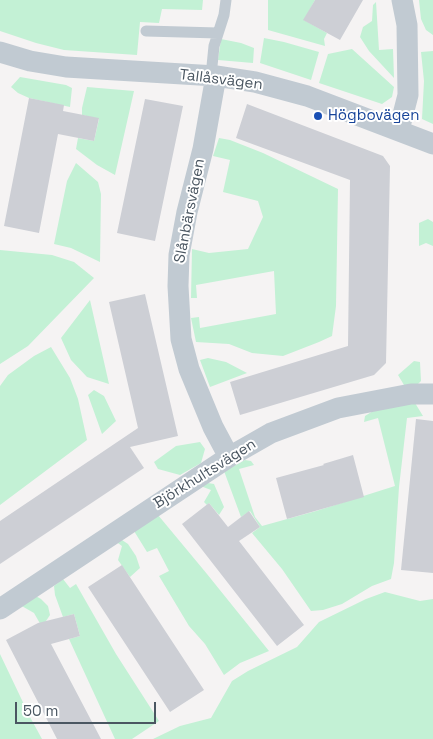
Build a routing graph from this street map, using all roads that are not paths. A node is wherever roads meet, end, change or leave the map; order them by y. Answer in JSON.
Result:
{"nodes":[{"id":1,"x":226,"y":0,"type":"edge"},
{"id":2,"x":402,"y":0,"type":"edge"},
{"id":3,"x":146,"y":30,"type":"dead end"},
{"id":4,"x":218,"y":33,"type":"junction"},
{"id":5,"x":0,"y":52,"type":"edge"},
{"id":6,"x":213,"y":76,"type":"junction"},
{"id":7,"x":399,"y":130,"type":"junction"},
{"id":8,"x":433,"y":144,"type":"edge"},
{"id":9,"x":433,"y":394,"type":"edge"},
{"id":10,"x":229,"y":457,"type":"junction"},
{"id":11,"x":0,"y":609,"type":"edge"}],
"edges":[{"from":1,"to":4,"type":"lane"},
{"from":2,"to":7,"type":"street"},
{"from":3,"to":4,"type":"lane"},
{"from":4,"to":6,"type":"lane"},
{"from":5,"to":6,"type":"street","name":"Tallåsvägen"},
{"from":6,"to":7,"type":"street","name":"Tallåsvägen"},
{"from":6,"to":10,"type":"street","name":"Slånbärsvägen"},
{"from":7,"to":8,"type":"street","name":"Tallåsvägen"},
{"from":9,"to":10,"type":"street","name":"Björkhultsvägen"},
{"from":10,"to":11,"type":"street","name":"Björkhultsvägen"}]}
